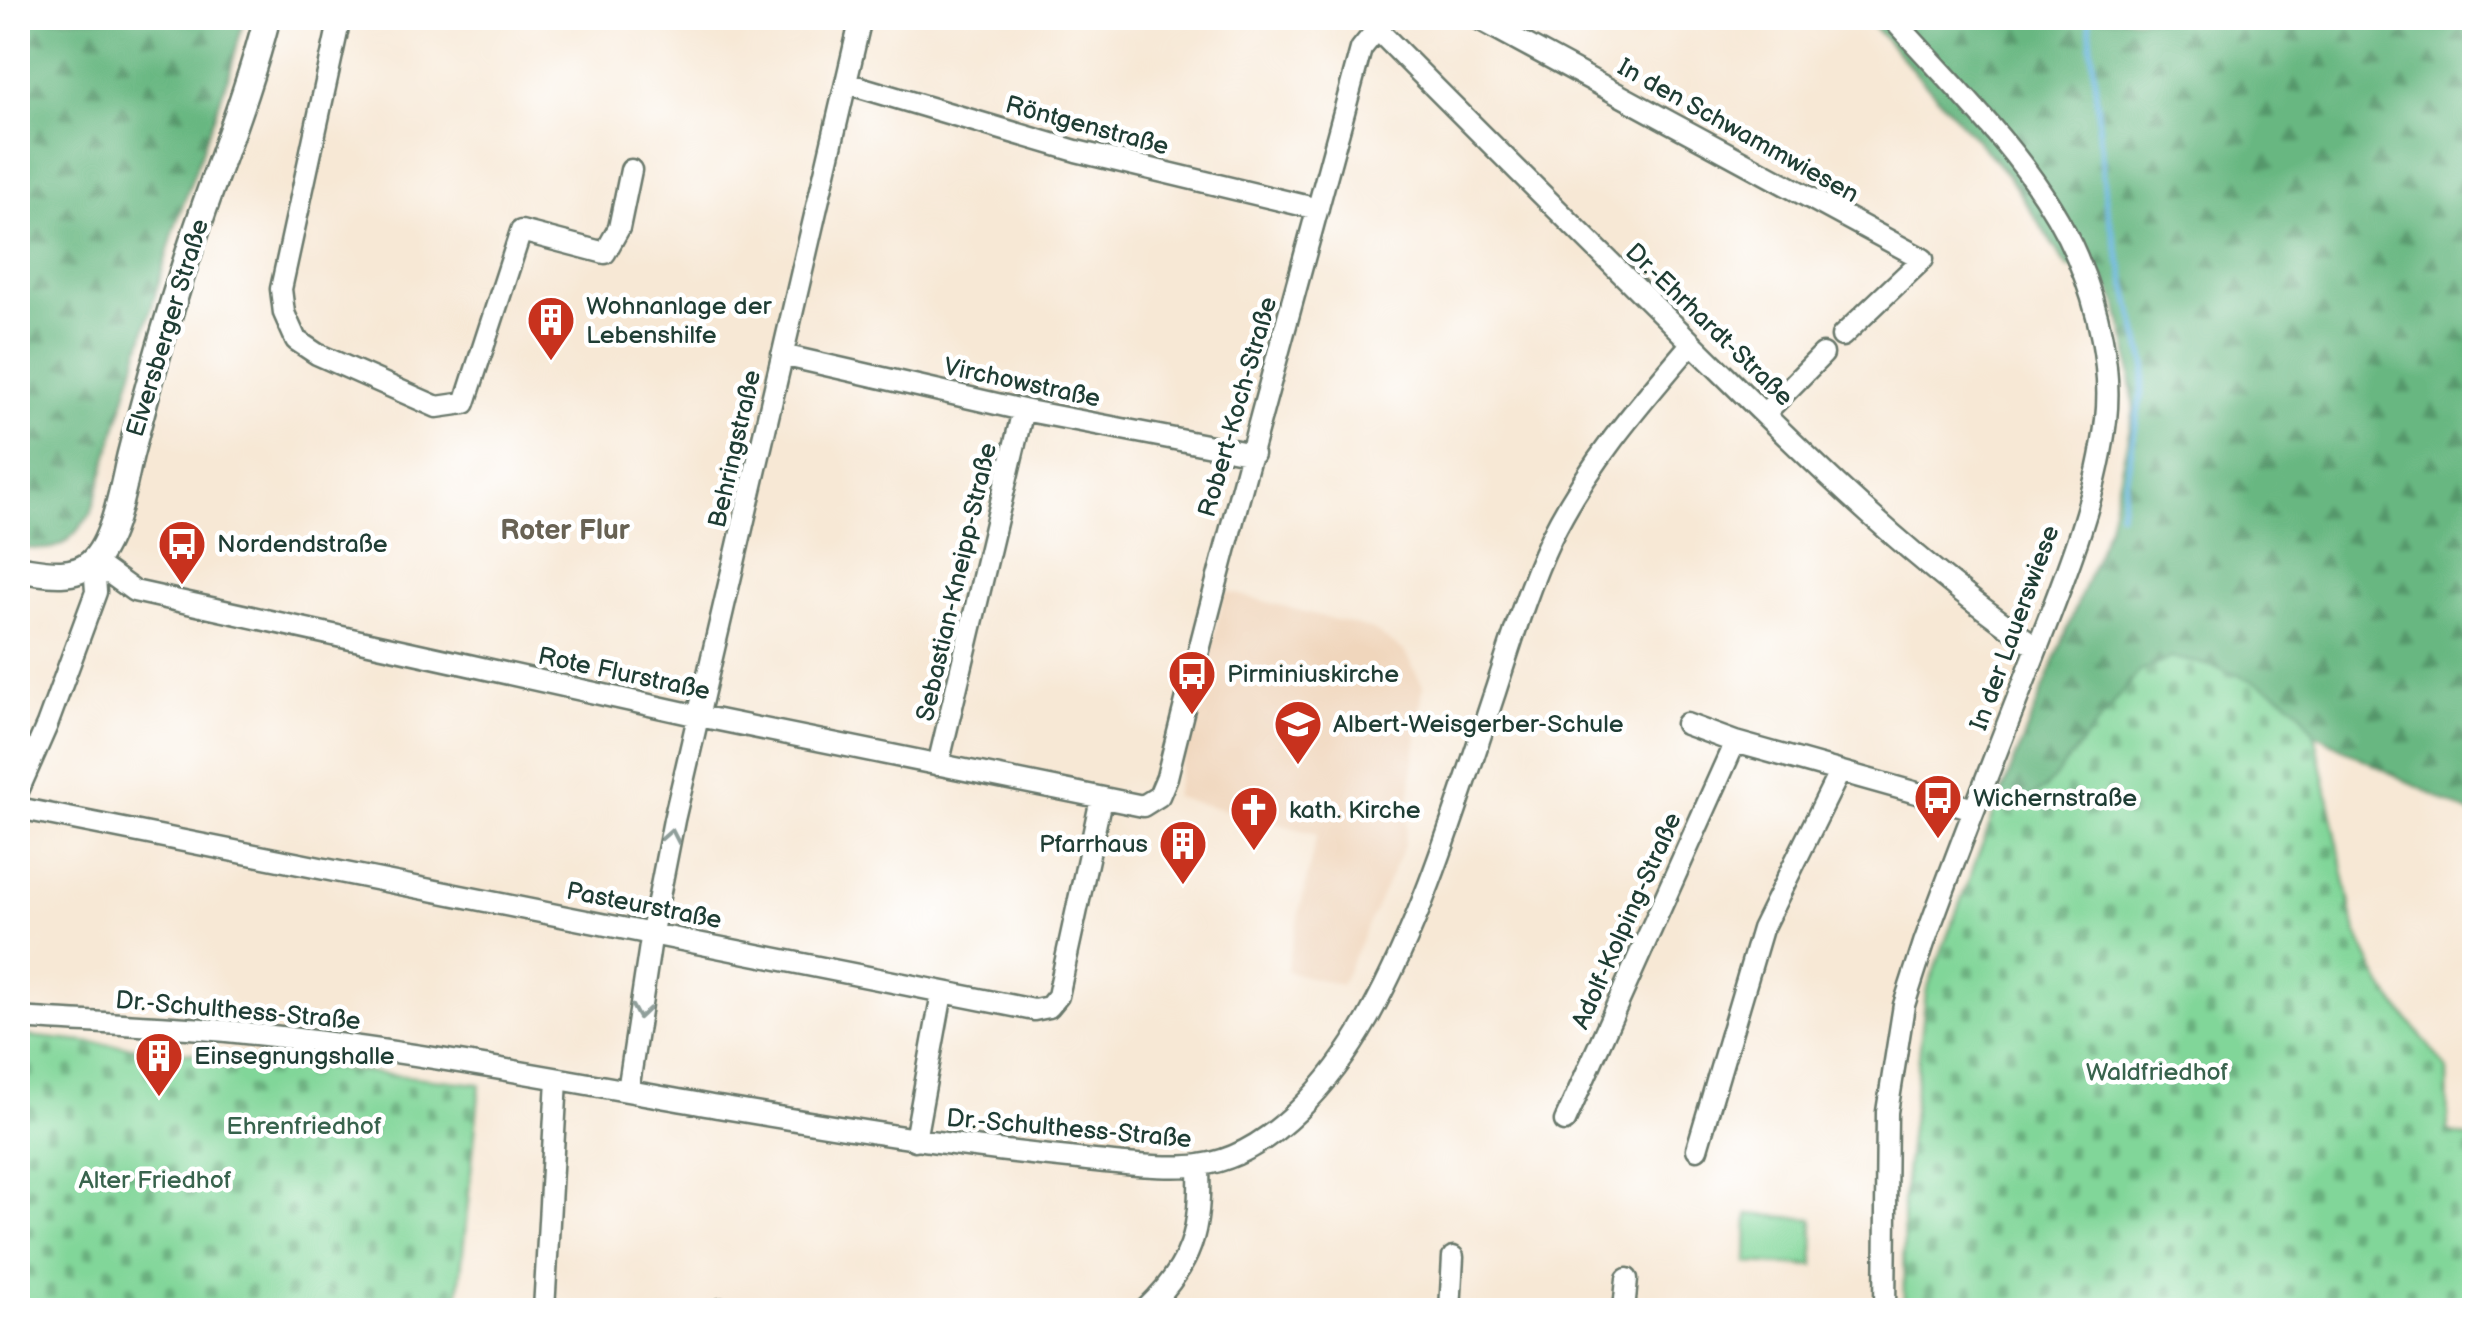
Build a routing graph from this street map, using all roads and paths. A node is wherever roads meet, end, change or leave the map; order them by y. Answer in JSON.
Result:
{"nodes":[{"id":1,"x":267,"y":18,"type":"edge"},
{"id":2,"x":340,"y":18,"type":"edge"},
{"id":3,"x":861,"y":18,"type":"edge"},
{"id":4,"x":1478,"y":18,"type":"edge"},
{"id":5,"x":1892,"y":18,"type":"edge"},
{"id":6,"x":1376,"y":21,"type":"edge"},
{"id":7,"x":846,"y":83,"type":"junction"},
{"id":8,"x":632,"y":170,"type":"dead end"},
{"id":9,"x":1318,"y":209,"type":"junction"},
{"id":10,"x":1842,"y":336,"type":"dead end"},
{"id":11,"x":1692,"y":343,"type":"junction"},
{"id":12,"x":1823,"y":354,"type":"dead end"},
{"id":13,"x":782,"y":355,"type":"junction"},
{"id":14,"x":1024,"y":410,"type":"junction"},
{"id":15,"x":1764,"y":414,"type":"junction"},
{"id":16,"x":1253,"y":454,"type":"junction"},
{"id":17,"x":94,"y":562,"type":"junction"},
{"id":18,"x":18,"y":569,"type":"edge"},
{"id":19,"x":2037,"y":648,"type":"junction"},
{"id":20,"x":699,"y":716,"type":"junction"},
{"id":21,"x":1686,"y":724,"type":"dead end"},
{"id":22,"x":1735,"y":742,"type":"junction"},
{"id":23,"x":938,"y":766,"type":"junction"},
{"id":24,"x":1840,"y":772,"type":"junction"},
{"id":25,"x":18,"y":791,"type":"edge"},
{"id":26,"x":1101,"y":799,"type":"junction"},
{"id":27,"x":1153,"y":802,"type":"joint"},
{"id":28,"x":18,"y":808,"type":"edge"},
{"id":29,"x":1974,"y":809,"type":"junction"},
{"id":30,"x":652,"y":932,"type":"junction"},
{"id":31,"x":942,"y":993,"type":"junction"},
{"id":32,"x":18,"y":1018,"type":"edge"},
{"id":33,"x":558,"y":1080,"type":"junction"},
{"id":34,"x":628,"y":1091,"type":"junction"},
{"id":35,"x":1565,"y":1121,"type":"dead end"},
{"id":36,"x":915,"y":1140,"type":"junction"},
{"id":37,"x":1697,"y":1149,"type":"dead end"},
{"id":38,"x":1199,"y":1166,"type":"junction"},
{"id":39,"x":1453,"y":1257,"type":"dead end"},
{"id":40,"x":1627,"y":1279,"type":"dead end"},
{"id":41,"x":544,"y":1310,"type":"edge"},
{"id":42,"x":1145,"y":1310,"type":"edge"},
{"id":43,"x":1450,"y":1310,"type":"edge"},
{"id":44,"x":1624,"y":1310,"type":"edge"},
{"id":45,"x":1885,"y":1310,"type":"edge"}],
"edges":[{"from":1,"to":17,"type":"main road","name":"Elversberger Straße"},
{"from":2,"to":8,"type":"street"},
{"from":3,"to":7,"type":"street","name":"Behringstraße"},
{"from":4,"to":10,"type":"street","name":"In den Schwammwiesen"},
{"from":5,"to":19,"type":"street","name":"In der Lauerswiese"},
{"from":6,"to":9,"type":"street","name":"Robert-Koch-Straße"},
{"from":6,"to":11,"type":"street","name":"Dr.-Ehrhardt-Straße"},
{"from":7,"to":9,"type":"street","name":"Röntgenstraße"},
{"from":7,"to":13,"type":"street","name":"Behringstraße"},
{"from":9,"to":16,"type":"street","name":"Robert-Koch-Straße"},
{"from":11,"to":15,"type":"street","name":"Dr.-Ehrhardt-Straße"},
{"from":11,"to":38,"type":"street","name":"Dr.-Schulthess-Straße"},
{"from":12,"to":15,"type":"street"},
{"from":13,"to":14,"type":"street","name":"Virchowstraße"},
{"from":13,"to":20,"type":"street","name":"Behringstraße"},
{"from":14,"to":16,"type":"street","name":"Virchowstraße"},
{"from":14,"to":23,"type":"street","name":"Sebastian-Kneipp-Straße"},
{"from":15,"to":19,"type":"street","name":"Dr.-Ehrhardt-Straße"},
{"from":16,"to":27,"type":"street","name":"Robert-Koch-Straße"},
{"from":17,"to":18,"type":"main road"},
{"from":17,"to":20,"type":"street","name":"Rote Flurstraße"},
{"from":17,"to":25,"type":"street"},
{"from":19,"to":29,"type":"street","name":"In der Lauerswiese"},
{"from":20,"to":23,"type":"street","name":"Rote Flurstraße"},
{"from":30,"to":20,"type":"street","name":"Behringstraße","one_way":true},
{"from":21,"to":22,"type":"street"},
{"from":22,"to":24,"type":"street"},
{"from":22,"to":35,"type":"street","name":"Adolf-Kolping-Straße"},
{"from":23,"to":26,"type":"street","name":"Rote Flurstraße"},
{"from":24,"to":29,"type":"street"},
{"from":24,"to":37,"type":"street"},
{"from":26,"to":27,"type":"street","name":"Rote Flurstraße"},
{"from":26,"to":31,"type":"street","name":"Pasteurstraße"},
{"from":28,"to":30,"type":"street","name":"Pasteurstraße"},
{"from":29,"to":45,"type":"street","name":"In der Lauerswiese"},
{"from":30,"to":31,"type":"street","name":"Pasteurstraße"},
{"from":30,"to":34,"type":"street","name":"Behringstraße","one_way":true},
{"from":31,"to":36,"type":"street"},
{"from":32,"to":33,"type":"street","name":"Dr.-Schulthess-Straße"},
{"from":33,"to":34,"type":"street","name":"Dr.-Schulthess-Straße"},
{"from":33,"to":41,"type":"street"},
{"from":34,"to":36,"type":"street","name":"Dr.-Schulthess-Straße"},
{"from":36,"to":38,"type":"street","name":"Dr.-Schulthess-Straße"},
{"from":38,"to":42,"type":"street"},
{"from":39,"to":43,"type":"street"},
{"from":40,"to":44,"type":"street"}]}
